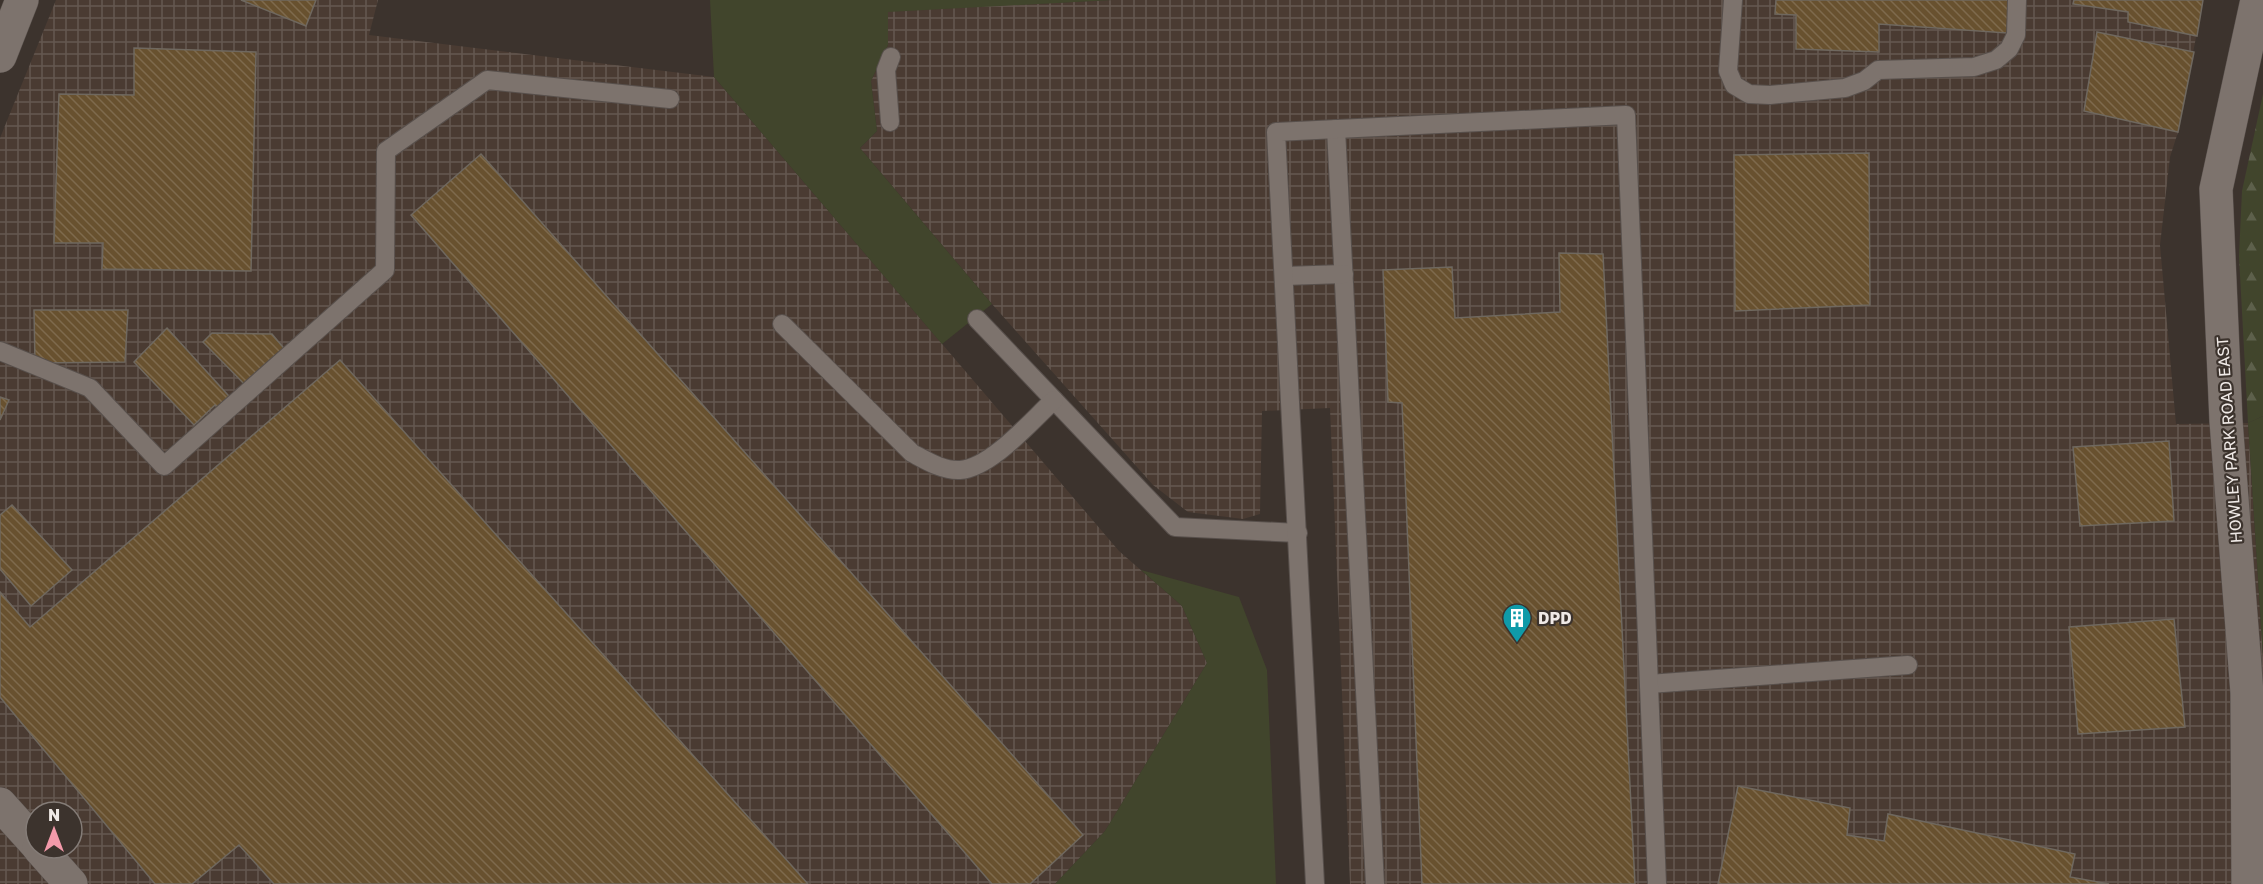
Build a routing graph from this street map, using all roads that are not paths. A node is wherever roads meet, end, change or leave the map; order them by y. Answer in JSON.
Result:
{"nodes":[{"id":1,"x":22,"y":0,"type":"edge"},
{"id":2,"x":1732,"y":0,"type":"edge"},
{"id":3,"x":2017,"y":0,"type":"edge"},
{"id":4,"x":2257,"y":0,"type":"edge"},
{"id":5,"x":0,"y":56,"type":"edge"},
{"id":6,"x":891,"y":57,"type":"dead end"},
{"id":7,"x":670,"y":99,"type":"dead end"},
{"id":8,"x":890,"y":122,"type":"dead end"},
{"id":9,"x":1336,"y":129,"type":"junction"},
{"id":10,"x":1344,"y":274,"type":"junction"},
{"id":11,"x":1284,"y":276,"type":"junction"},
{"id":12,"x":977,"y":319,"type":"dead end"},
{"id":13,"x":782,"y":324,"type":"dead end"},
{"id":14,"x":0,"y":351,"type":"edge"},
{"id":15,"x":1054,"y":400,"type":"junction"},
{"id":16,"x":1298,"y":533,"type":"junction"},
{"id":17,"x":1908,"y":665,"type":"dead end"},
{"id":18,"x":1649,"y":684,"type":"junction"},
{"id":19,"x":0,"y":804,"type":"edge"},
{"id":20,"x":24,"y":831,"type":"edge"},
{"id":21,"x":50,"y":860,"type":"edge"},
{"id":22,"x":71,"y":884,"type":"edge"},
{"id":23,"x":1315,"y":884,"type":"edge"},
{"id":24,"x":1375,"y":884,"type":"edge"},
{"id":25,"x":1657,"y":884,"type":"edge"},
{"id":26,"x":2248,"y":884,"type":"edge"}],
"edges":[{"from":1,"to":5,"type":"street"},
{"from":2,"to":3,"type":"lane"},
{"from":4,"to":26,"type":"street","name":"HOWLEY PARK ROAD EAST"},
{"from":6,"to":8,"type":"lane"},
{"from":7,"to":14,"type":"lane"},
{"from":9,"to":10,"type":"lane"},
{"from":9,"to":11,"type":"lane"},
{"from":9,"to":18,"type":"lane"},
{"from":10,"to":11,"type":"lane"},
{"from":10,"to":24,"type":"lane"},
{"from":11,"to":16,"type":"lane"},
{"from":12,"to":15,"type":"lane"},
{"from":13,"to":15,"type":"lane"},
{"from":15,"to":16,"type":"lane"},
{"from":16,"to":23,"type":"lane"},
{"from":17,"to":18,"type":"lane"},
{"from":18,"to":25,"type":"lane"},
{"from":19,"to":20,"type":"street"},
{"from":21,"to":22,"type":"street"}]}
